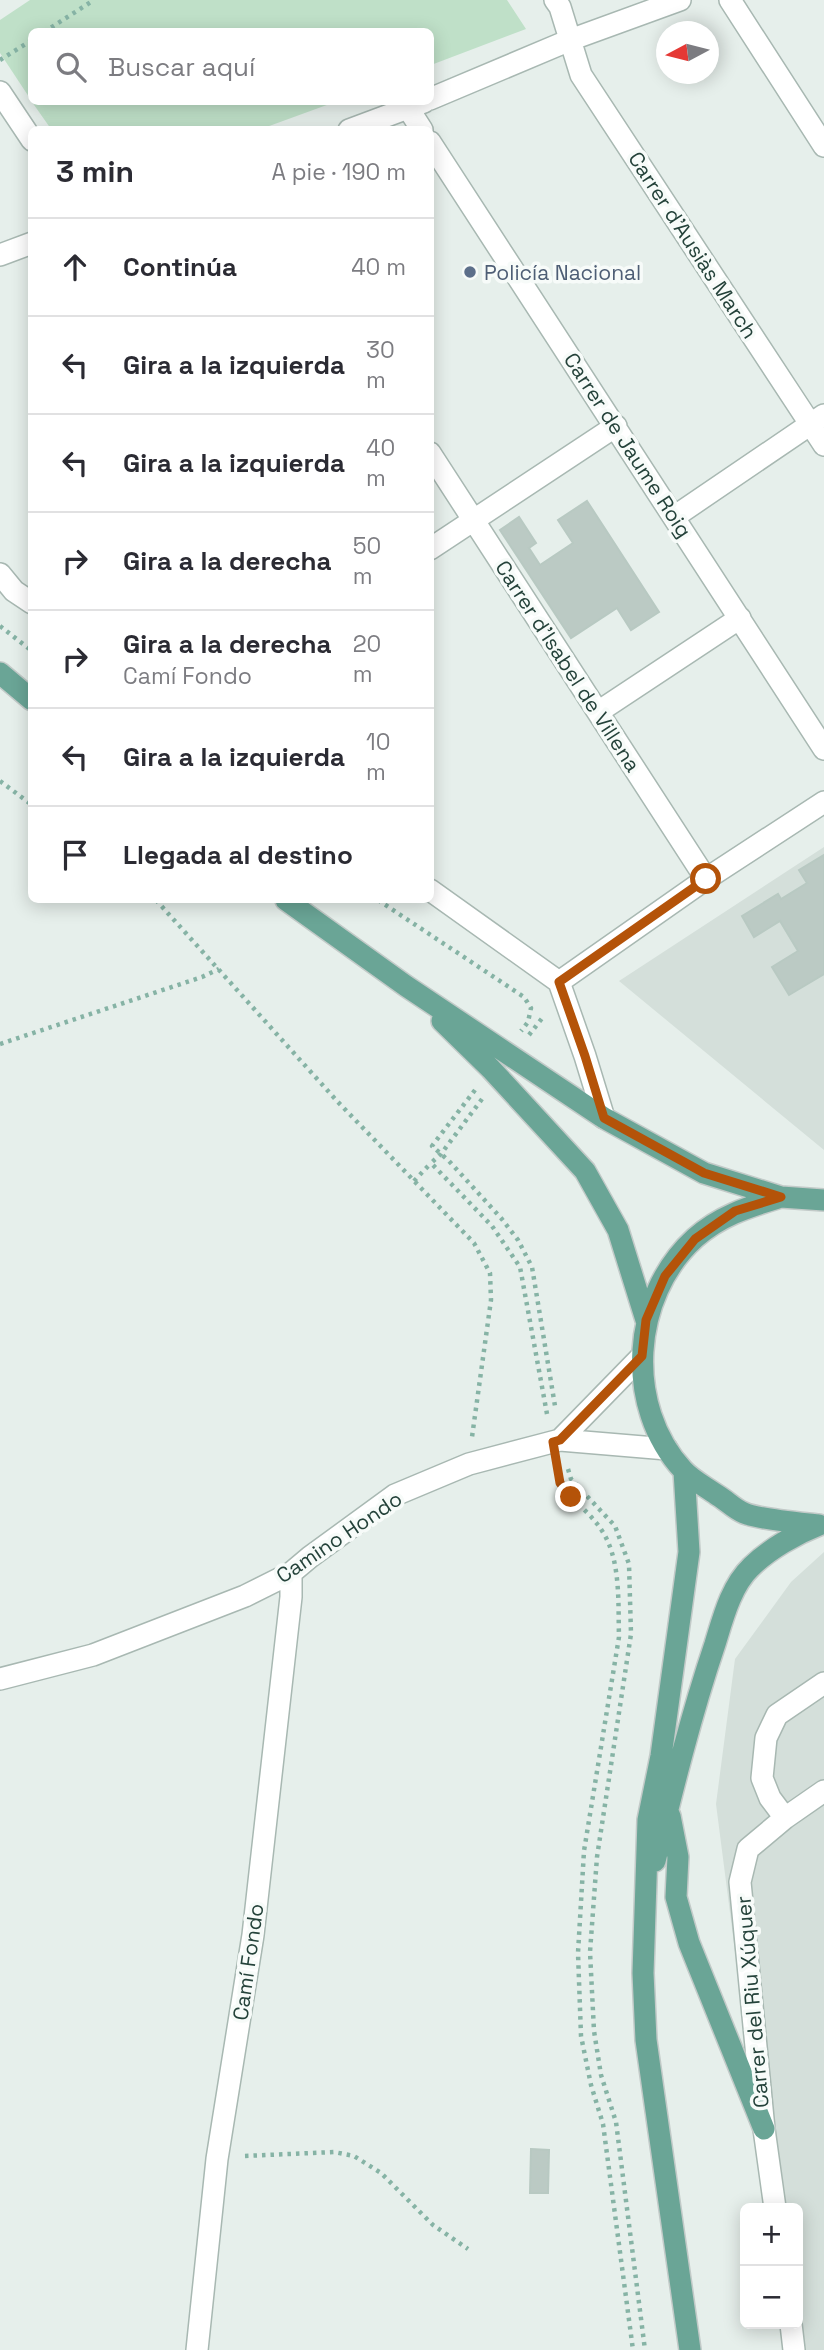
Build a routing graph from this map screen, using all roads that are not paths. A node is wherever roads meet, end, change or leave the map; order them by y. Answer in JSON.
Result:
{"nodes":[{"id":1,"x":555,"y":0,"type":"edge"},
{"id":2,"x":680,"y":0,"type":"edge"},
{"id":3,"x":730,"y":0,"type":"edge"},
{"id":4,"x":570,"y":40,"type":"junction"},
{"id":5,"x":0,"y":92,"type":"edge"},
{"id":6,"x":434,"y":97,"type":"edge"},
{"id":7,"x":416,"y":105,"type":"edge"},
{"id":8,"x":359,"y":126,"type":"edge"},
{"id":9,"x":421,"y":126,"type":"edge"},
{"id":10,"x":28,"y":135,"type":"edge"},
{"id":11,"x":824,"y":146,"type":"edge"},
{"id":12,"x":434,"y":148,"type":"edge"},
{"id":13,"x":28,"y":244,"type":"edge"},
{"id":14,"x":0,"y":255,"type":"edge"},
{"id":15,"x":817,"y":420,"type":"edge"},
{"id":16,"x":616,"y":426,"type":"junction"},
{"id":17,"x":824,"y":445,"type":"edge"},
{"id":18,"x":434,"y":459,"type":"edge"},
{"id":19,"x":674,"y":517,"type":"junction"},
{"id":20,"x":474,"y":520,"type":"junction"},
{"id":21,"x":434,"y":546,"type":"edge"},
{"id":22,"x":0,"y":574,"type":"edge"},
{"id":23,"x":28,"y":600,"type":"edge"},
{"id":24,"x":740,"y":618,"type":"junction"},
{"id":25,"x":0,"y":673,"type":"edge"},
{"id":26,"x":28,"y":697,"type":"edge"},
{"id":27,"x":598,"y":712,"type":"junction"},
{"id":28,"x":824,"y":749,"type":"edge"},
{"id":29,"x":824,"y":802,"type":"edge"},
{"id":30,"x":706,"y":879,"type":"junction"},
{"id":31,"x":434,"y":893,"type":"edge"},
{"id":32,"x":290,"y":903,"type":"edge"},
{"id":33,"x":559,"y":982,"type":"junction"},
{"id":34,"x":406,"y":985,"type":"junction"},
{"id":35,"x":604,"y":1118,"type":"junction"},
{"id":36,"x":781,"y":1197,"type":"junction"},
{"id":37,"x":824,"y":1200,"type":"edge"},
{"id":38,"x":646,"y":1320,"type":"junction"},
{"id":39,"x":642,"y":1356,"type":"junction"},
{"id":40,"x":556,"y":1441,"type":"junction"},
{"id":41,"x":667,"y":1449,"type":"junction"},
{"id":42,"x":684,"y":1471,"type":"junction"},
{"id":43,"x":820,"y":1525,"type":"edge"},
{"id":44,"x":291,"y":1573,"type":"junction"},
{"id":45,"x":0,"y":1679,"type":"edge"},
{"id":46,"x":824,"y":1683,"type":"edge"},
{"id":47,"x":824,"y":1791,"type":"edge"},
{"id":48,"x":668,"y":1807,"type":"junction"},
{"id":49,"x":785,"y":1818,"type":"junction"},
{"id":50,"x":645,"y":1903,"type":"junction"},
{"id":51,"x":764,"y":2129,"type":"junction"},
{"id":52,"x":774,"y":2203,"type":"edge"},
{"id":53,"x":791,"y":2329,"type":"edge"},
{"id":54,"x":197,"y":2350,"type":"edge"},
{"id":55,"x":690,"y":2350,"type":"edge"},
{"id":56,"x":794,"y":2350,"type":"edge"}],
"edges":[{"from":1,"to":4,"type":"street","name":"Carrer d'Ausiàs March"},
{"from":2,"to":4,"type":"street"},
{"from":3,"to":11,"type":"street"},
{"from":4,"to":6,"type":"street"},
{"from":4,"to":15,"type":"street","name":"Carrer d'Ausiàs March"},
{"from":5,"to":10,"type":"street"},
{"from":7,"to":8,"type":"street"},
{"from":7,"to":9,"type":"street"},
{"from":12,"to":16,"type":"street","name":"Carrer de Jaume Roig"},
{"from":13,"to":14,"type":"street"},
{"from":15,"to":17,"type":"street","name":"Carrer d'Ausiàs March"},
{"from":15,"to":19,"type":"street"},
{"from":16,"to":19,"type":"street","name":"Carrer de Jaume Roig"},
{"from":16,"to":20,"type":"street"},
{"from":18,"to":20,"type":"street","name":"Carrer d'Isabel de Villena"},
{"from":19,"to":24,"type":"street","name":"Carrer de Jaume Roig"},
{"from":20,"to":21,"type":"street"},
{"from":20,"to":27,"type":"street","name":"Carrer d'Isabel de Villena"},
{"from":22,"to":23,"type":"street"},
{"from":24,"to":27,"type":"street"},
{"from":24,"to":28,"type":"street","name":"Carrer de Jaume Roig"},
{"from":25,"to":26,"type":"main road"},
{"from":27,"to":30,"type":"street","name":"Carrer d'Isabel de Villena"},
{"from":29,"to":30,"type":"street"},
{"from":30,"to":33,"type":"street"},
{"from":31,"to":33,"type":"street"},
{"from":32,"to":34,"type":"main road"},
{"from":33,"to":35,"type":"street"},
{"from":34,"to":35,"type":"main road"},
{"from":34,"to":38,"type":"main road"},
{"from":35,"to":36,"type":"main road"},
{"from":36,"to":37,"type":"main road"},
{"from":36,"to":38,"type":"main road"},
{"from":38,"to":39,"type":"main road"},
{"from":39,"to":40,"type":"street"},
{"from":39,"to":41,"type":"main road"},
{"from":40,"to":41,"type":"street"},
{"from":40,"to":44,"type":"street","name":"Camino Hondo"},
{"from":41,"to":42,"type":"main road"},
{"from":42,"to":43,"type":"main road"},
{"from":42,"to":50,"type":"main road"},
{"from":43,"to":48,"type":"main road"},
{"from":44,"to":45,"type":"street","name":"Camino Hondo"},
{"from":44,"to":54,"type":"street","name":"Camí Fondo"},
{"from":46,"to":49,"type":"street"},
{"from":47,"to":49,"type":"street","name":"Carrer del Riu Xúquer"},
{"from":48,"to":50,"type":"main road"},
{"from":48,"to":51,"type":"main road"},
{"from":49,"to":51,"type":"street","name":"Carrer del Riu Xúquer"},
{"from":50,"to":55,"type":"main road"},
{"from":51,"to":52,"type":"street","name":"Carrer del Riu Xúquer"},
{"from":53,"to":56,"type":"street"}]}
